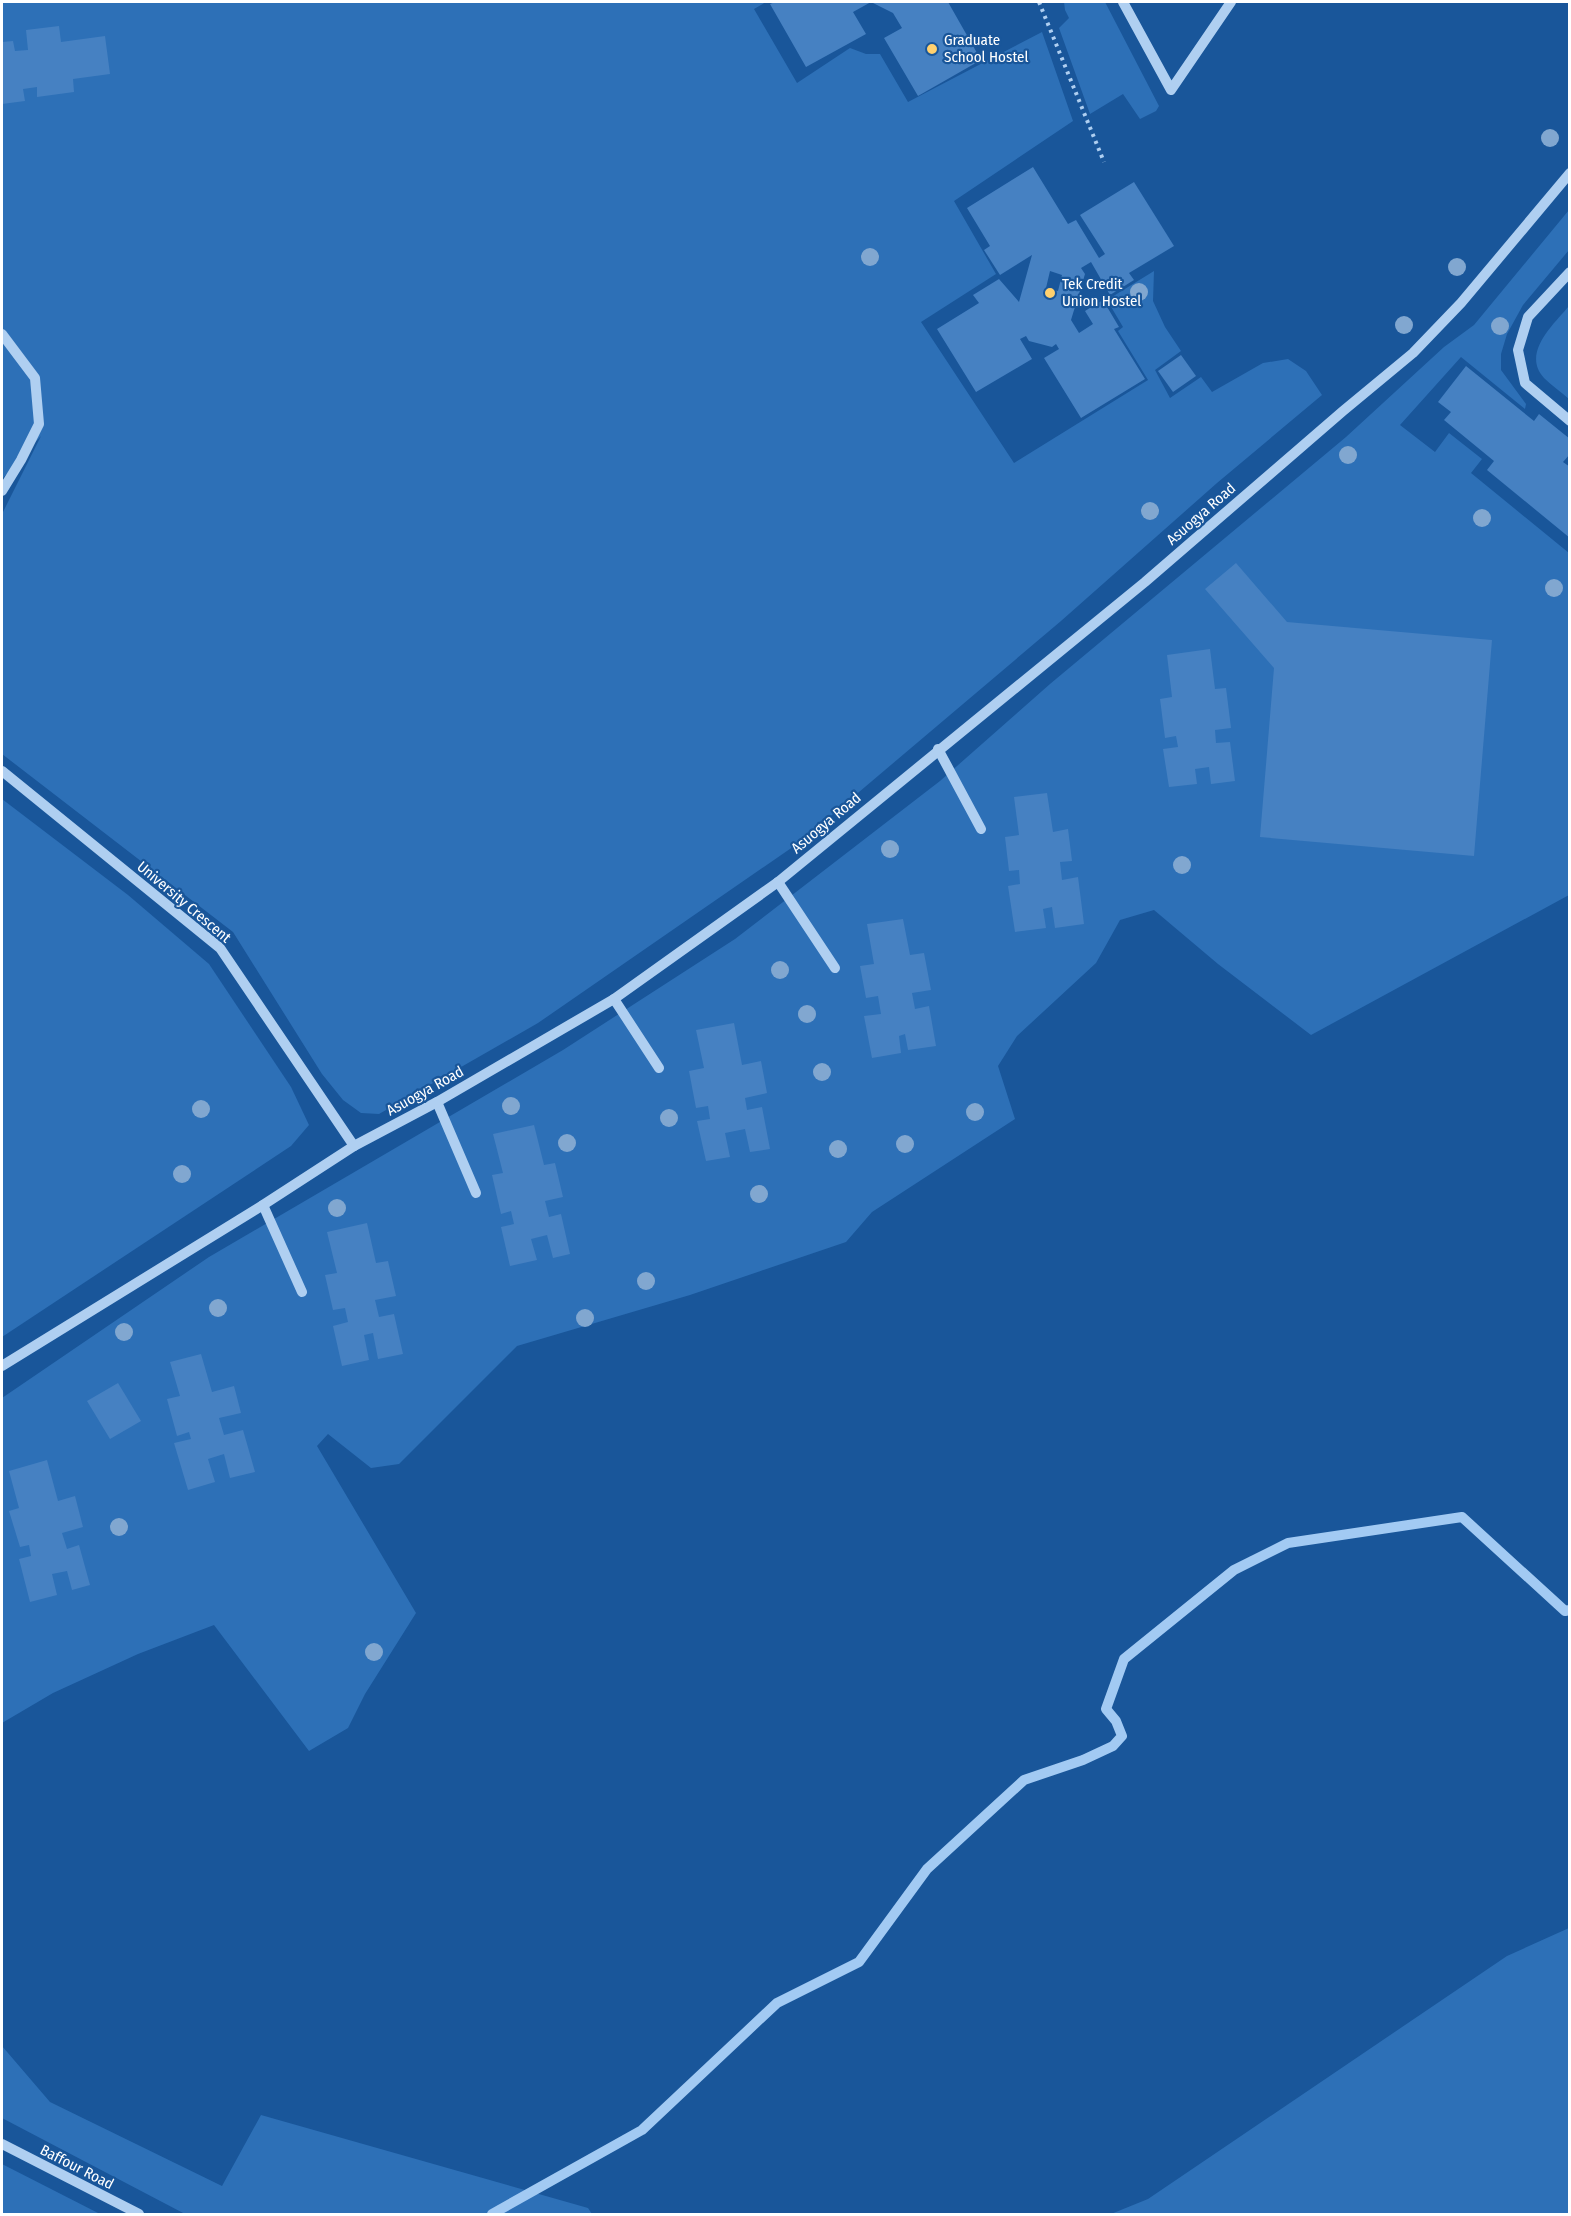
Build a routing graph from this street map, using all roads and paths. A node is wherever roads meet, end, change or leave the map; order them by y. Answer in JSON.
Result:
{"nodes":[{"id":1,"x":1039,"y":2,"type":"edge"},
{"id":2,"x":1123,"y":2,"type":"edge"},
{"id":3,"x":1231,"y":2,"type":"edge"},
{"id":4,"x":1104,"y":162,"type":"dead end"},
{"id":5,"x":1569,"y":173,"type":"edge"},
{"id":6,"x":1569,"y":272,"type":"edge"},
{"id":7,"x":2,"y":334,"type":"edge"},
{"id":8,"x":1569,"y":421,"type":"edge"},
{"id":9,"x":2,"y":491,"type":"edge"},
{"id":10,"x":938,"y":749,"type":"junction"},
{"id":11,"x":2,"y":771,"type":"edge"},
{"id":12,"x":981,"y":829,"type":"dead end"},
{"id":13,"x":778,"y":882,"type":"junction"},
{"id":14,"x":835,"y":968,"type":"dead end"},
{"id":15,"x":614,"y":999,"type":"junction"},
{"id":16,"x":659,"y":1068,"type":"dead end"},
{"id":17,"x":437,"y":1102,"type":"junction"},
{"id":18,"x":354,"y":1146,"type":"junction"},
{"id":19,"x":476,"y":1193,"type":"dead end"},
{"id":20,"x":263,"y":1205,"type":"junction"},
{"id":21,"x":302,"y":1292,"type":"dead end"},
{"id":22,"x":2,"y":1366,"type":"edge"},
{"id":23,"x":2,"y":2144,"type":"edge"},
{"id":24,"x":139,"y":2214,"type":"edge"}],
"edges":[{"from":1,"to":4,"type":"path"},
{"from":2,"to":3,"type":"street"},
{"from":5,"to":10,"type":"street","name":"Asuogya Road"},
{"from":6,"to":8,"type":"street"},
{"from":7,"to":9,"type":"street"},
{"from":10,"to":12,"type":"street"},
{"from":10,"to":13,"type":"street","name":"Asuogya Road"},
{"from":11,"to":18,"type":"street","name":"University Crescent"},
{"from":13,"to":14,"type":"street"},
{"from":13,"to":15,"type":"street","name":"Asuogya Road"},
{"from":15,"to":16,"type":"street"},
{"from":15,"to":17,"type":"street","name":"Asuogya Road"},
{"from":17,"to":18,"type":"street","name":"Asuogya Road"},
{"from":17,"to":19,"type":"street"},
{"from":18,"to":20,"type":"street","name":"Asuogya Road"},
{"from":20,"to":21,"type":"street"},
{"from":20,"to":22,"type":"street","name":"Asuogya Road"},
{"from":23,"to":24,"type":"street","name":"Baffour Road"}]}
